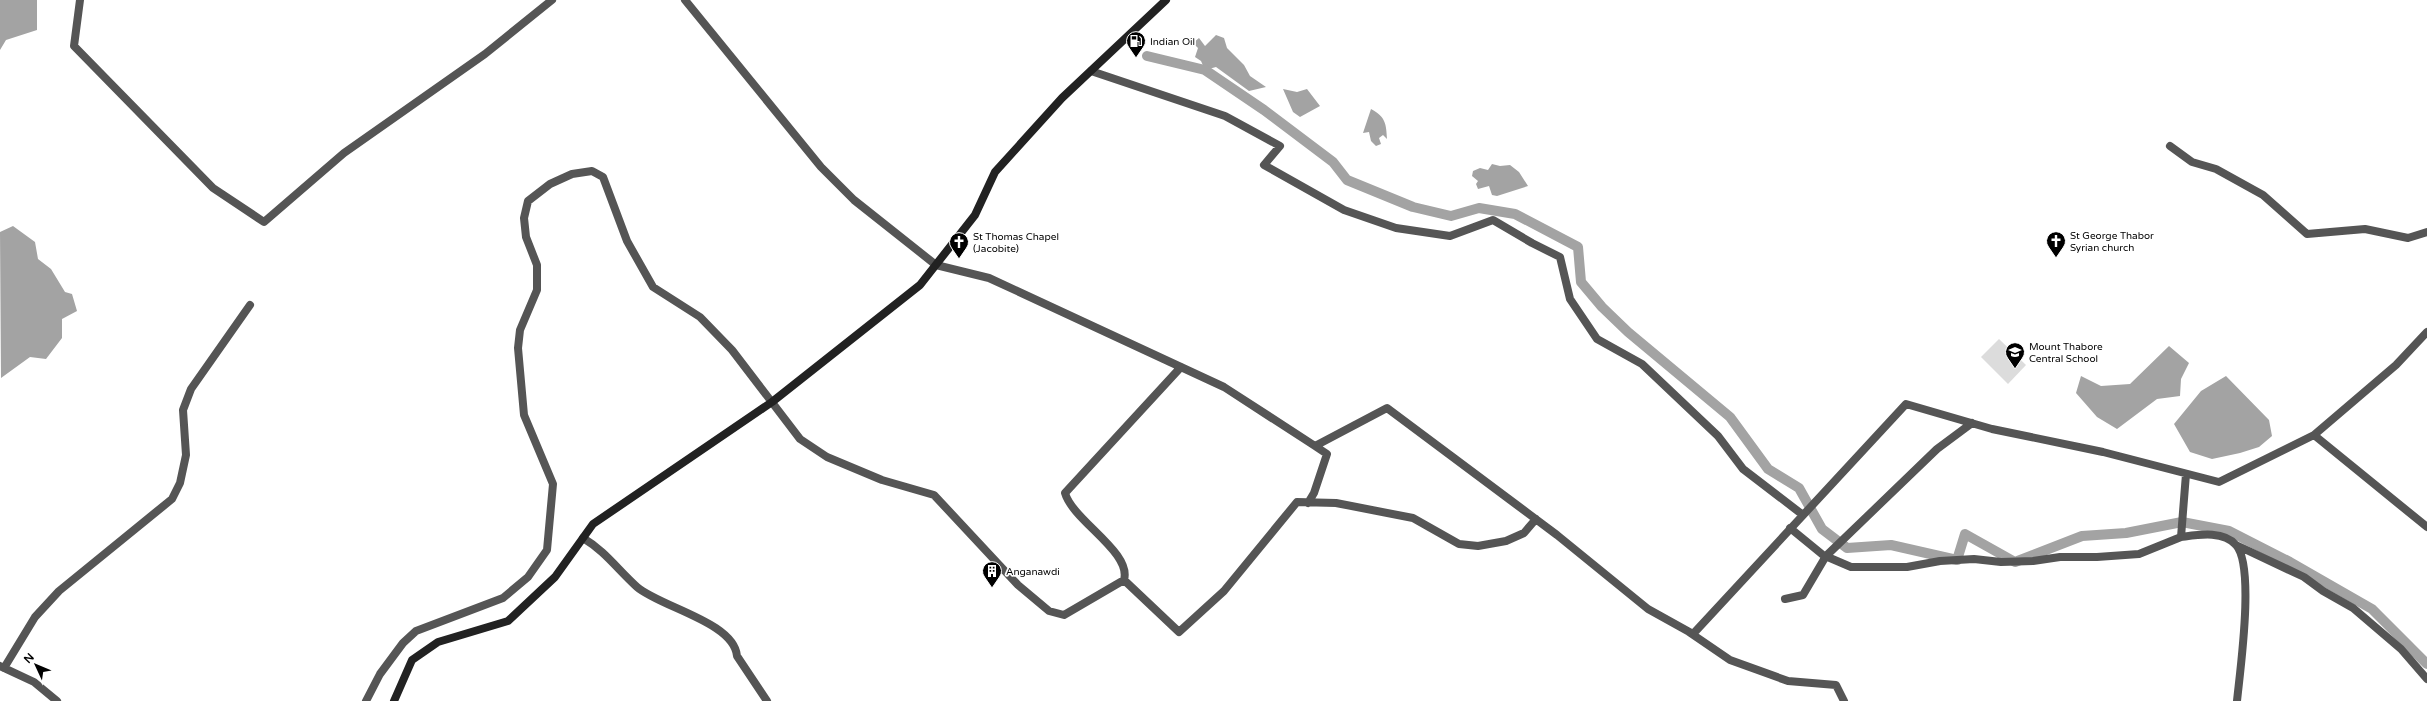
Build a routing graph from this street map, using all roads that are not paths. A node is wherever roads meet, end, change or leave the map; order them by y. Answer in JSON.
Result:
{"nodes":[{"id":1,"x":80,"y":0,"type":"edge"},
{"id":2,"x":552,"y":0,"type":"edge"},
{"id":3,"x":685,"y":0,"type":"edge"},
{"id":4,"x":1166,"y":0,"type":"edge"},
{"id":5,"x":1091,"y":71,"type":"junction"},
{"id":6,"x":2170,"y":146,"type":"dead end"},
{"id":7,"x":2427,"y":232,"type":"edge"},
{"id":8,"x":936,"y":265,"type":"junction"},
{"id":9,"x":250,"y":305,"type":"dead end"},
{"id":10,"x":2427,"y":332,"type":"edge"},
{"id":11,"x":1181,"y":367,"type":"junction"},
{"id":12,"x":772,"y":402,"type":"junction"},
{"id":13,"x":1972,"y":423,"type":"junction"},
{"id":14,"x":2314,"y":435,"type":"junction"},
{"id":15,"x":1315,"y":446,"type":"junction"},
{"id":16,"x":2186,"y":474,"type":"junction"},
{"id":17,"x":1308,"y":503,"type":"junction"},
{"id":18,"x":1803,"y":515,"type":"junction"},
{"id":19,"x":1536,"y":519,"type":"junction"},
{"id":20,"x":2427,"y":526,"type":"edge"},
{"id":21,"x":1790,"y":528,"type":"junction"},
{"id":22,"x":2181,"y":537,"type":"junction"},
{"id":23,"x":583,"y":538,"type":"junction"},
{"id":24,"x":2236,"y":545,"type":"junction"},
{"id":25,"x":1826,"y":556,"type":"junction"},
{"id":26,"x":1124,"y":580,"type":"junction"},
{"id":27,"x":1785,"y":599,"type":"dead end"},
{"id":28,"x":1689,"y":632,"type":"junction"},
{"id":29,"x":2,"y":667,"type":"edge"},
{"id":30,"x":2427,"y":679,"type":"edge"},
{"id":31,"x":57,"y":701,"type":"edge"},
{"id":32,"x":366,"y":701,"type":"edge"},
{"id":33,"x":394,"y":701,"type":"edge"},
{"id":34,"x":767,"y":701,"type":"edge"},
{"id":35,"x":1844,"y":701,"type":"edge"},
{"id":36,"x":2237,"y":701,"type":"edge"}],
"edges":[{"from":1,"to":2,"type":"street"},
{"from":3,"to":8,"type":"street"},
{"from":4,"to":5,"type":"main road"},
{"from":5,"to":8,"type":"main road"},
{"from":5,"to":18,"type":"street"},
{"from":6,"to":7,"type":"street"},
{"from":8,"to":11,"type":"street"},
{"from":8,"to":12,"type":"main road"},
{"from":9,"to":29,"type":"street"},
{"from":10,"to":14,"type":"street"},
{"from":11,"to":15,"type":"street"},
{"from":11,"to":26,"type":"street"},
{"from":12,"to":23,"type":"main road"},
{"from":12,"to":26,"type":"street"},
{"from":12,"to":32,"type":"street"},
{"from":13,"to":16,"type":"street"},
{"from":13,"to":18,"type":"street"},
{"from":13,"to":25,"type":"street"},
{"from":14,"to":16,"type":"street"},
{"from":14,"to":20,"type":"street"},
{"from":15,"to":17,"type":"street"},
{"from":15,"to":19,"type":"street"},
{"from":16,"to":22,"type":"street"},
{"from":17,"to":19,"type":"street"},
{"from":17,"to":26,"type":"street"},
{"from":18,"to":21,"type":"street"},
{"from":19,"to":28,"type":"street"},
{"from":21,"to":25,"type":"street"},
{"from":21,"to":28,"type":"street"},
{"from":22,"to":24,"type":"street"},
{"from":22,"to":25,"type":"street"},
{"from":23,"to":33,"type":"main road"},
{"from":23,"to":34,"type":"street"},
{"from":24,"to":30,"type":"street"},
{"from":24,"to":36,"type":"street"},
{"from":25,"to":27,"type":"street"},
{"from":28,"to":35,"type":"street"},
{"from":29,"to":31,"type":"street"}]}
